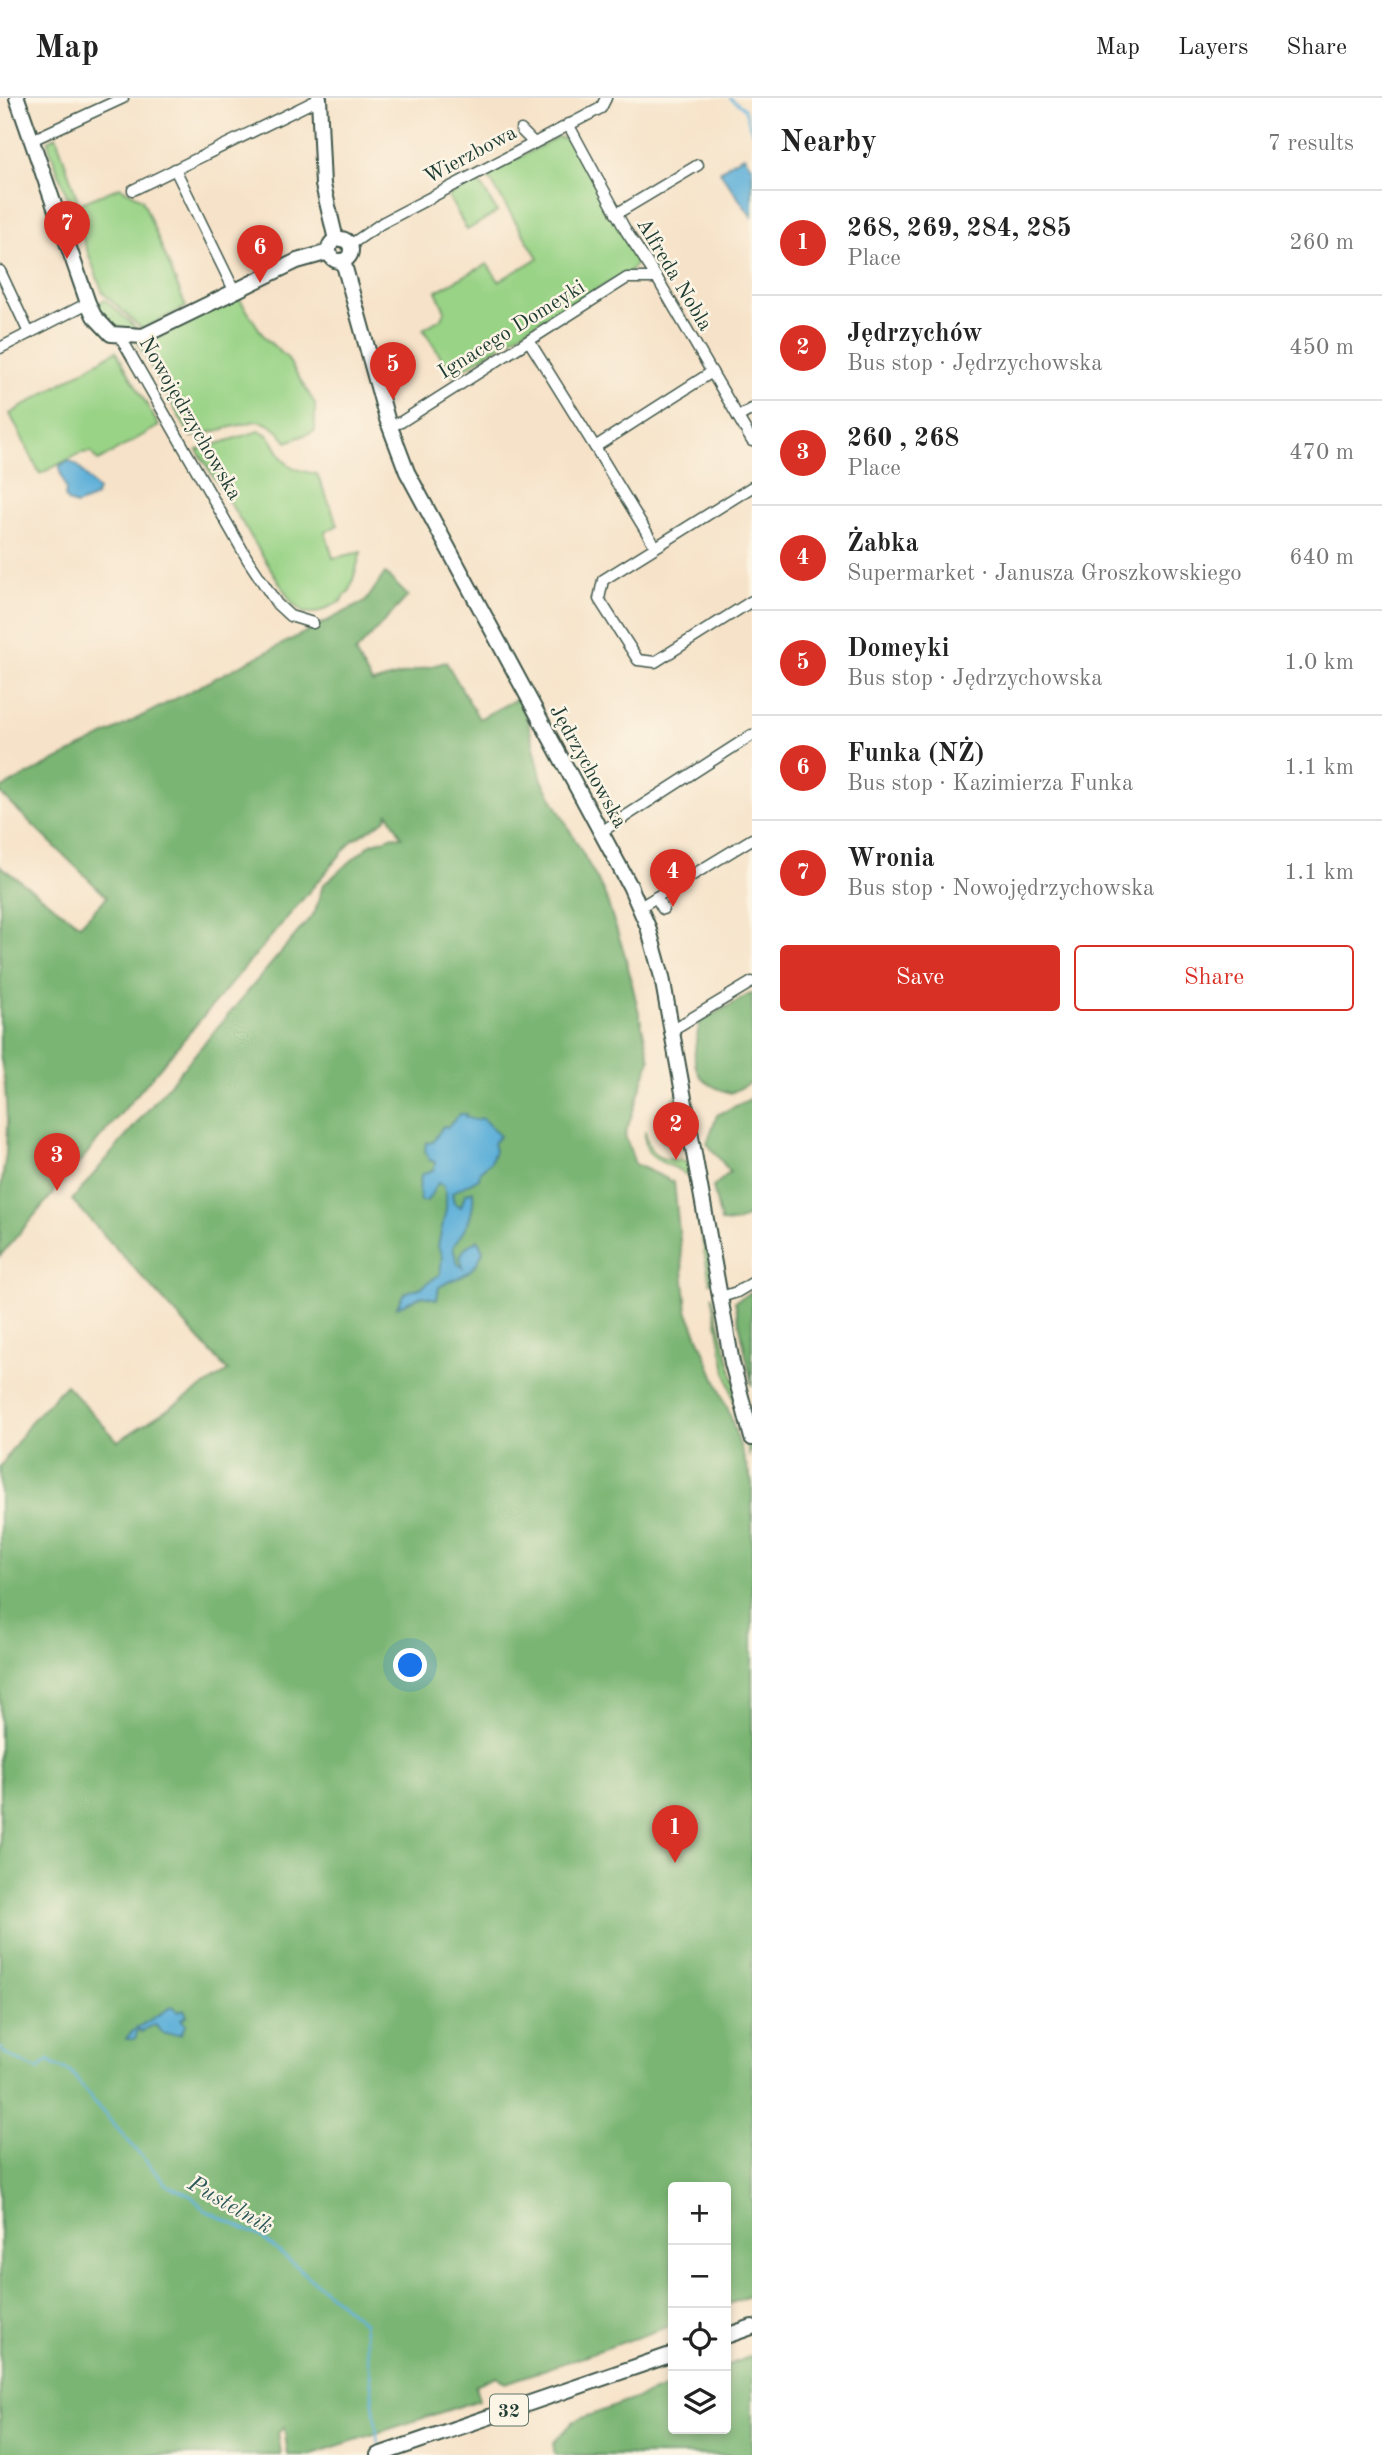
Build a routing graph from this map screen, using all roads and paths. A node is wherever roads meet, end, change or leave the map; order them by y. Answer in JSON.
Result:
{"nodes":[{"id":1,"x":17,"y":98,"type":"edge"},
{"id":2,"x":123,"y":98,"type":"edge"},
{"id":3,"x":319,"y":98,"type":"edge"},
{"id":4,"x":606,"y":98,"type":"edge"},
{"id":5,"x":568,"y":124,"type":"junction"},
{"id":6,"x":521,"y":130,"type":"dead end"},
{"id":7,"x":32,"y":140,"type":"junction"},
{"id":8,"x":533,"y":142,"type":"junction"},
{"id":9,"x":698,"y":165,"type":"dead end"},
{"id":10,"x":175,"y":169,"type":"junction"},
{"id":11,"x":133,"y":190,"type":"dead end"},
{"id":12,"x":616,"y":214,"type":"junction"},
{"id":13,"x":339,"y":246,"type":"junction"},
{"id":14,"x":0,"y":271,"type":"edge"},
{"id":15,"x":657,"y":278,"type":"junction"},
{"id":16,"x":234,"y":292,"type":"junction"},
{"id":17,"x":88,"y":303,"type":"junction"},
{"id":18,"x":29,"y":333,"type":"junction"},
{"id":19,"x":120,"y":336,"type":"junction"},
{"id":20,"x":529,"y":341,"type":"junction"},
{"id":21,"x":0,"y":348,"type":"edge"},
{"id":22,"x":712,"y":372,"type":"junction"},
{"id":23,"x":752,"y":409,"type":"edge"},
{"id":24,"x":738,"y":417,"type":"junction"},
{"id":25,"x":390,"y":426,"type":"junction"},
{"id":26,"x":752,"y":442,"type":"edge"},
{"id":27,"x":595,"y":447,"type":"junction"},
{"id":28,"x":752,"y":487,"type":"edge"},
{"id":29,"x":655,"y":546,"type":"junction"},
{"id":30,"x":752,"y":601,"type":"edge"},
{"id":31,"x":313,"y":623,"type":"dead end"},
{"id":32,"x":752,"y":735,"type":"edge"},
{"id":33,"x":601,"y":832,"type":"junction"},
{"id":34,"x":752,"y":839,"type":"edge"},
{"id":35,"x":656,"y":897,"type":"junction"},
{"id":36,"x":640,"y":907,"type":"junction"},
{"id":37,"x":663,"y":909,"type":"dead end"},
{"id":38,"x":752,"y":982,"type":"edge"},
{"id":39,"x":672,"y":1030,"type":"junction"},
{"id":40,"x":752,"y":1283,"type":"edge"},
{"id":41,"x":721,"y":1297,"type":"junction"},
{"id":42,"x":752,"y":1438,"type":"edge"},
{"id":43,"x":752,"y":2327,"type":"edge"},
{"id":44,"x":731,"y":2334,"type":"edge"},
{"id":45,"x":668,"y":2356,"type":"edge"},
{"id":46,"x":378,"y":2455,"type":"edge"}],
"edges":[{"from":1,"to":7,"type":"main road","name":"Nowojędrzychowska"},
{"from":2,"to":7,"type":"street"},
{"from":3,"to":10,"type":"street"},
{"from":3,"to":13,"type":"main road"},
{"from":4,"to":5,"type":"street","name":"Wierzbowa"},
{"from":5,"to":8,"type":"street","name":"Wierzbowa"},
{"from":5,"to":12,"type":"street","name":"Alfreda Nobla"},
{"from":6,"to":8,"type":"street"},
{"from":7,"to":17,"type":"main road","name":"Nowojędrzychowska"},
{"from":8,"to":13,"type":"street","name":"Wierzbowa"},
{"from":9,"to":12,"type":"street"},
{"from":10,"to":11,"type":"street"},
{"from":10,"to":16,"type":"street"},
{"from":12,"to":15,"type":"street","name":"Alfreda Nobla"},
{"from":13,"to":16,"type":"main road"},
{"from":13,"to":25,"type":"main road","name":"Jędrzychowska"},
{"from":14,"to":18,"type":"street"},
{"from":15,"to":20,"type":"street","name":"Ignacego Domeyki"},
{"from":15,"to":22,"type":"street","name":"Alfreda Nobla"},
{"from":16,"to":19,"type":"main road"},
{"from":17,"to":18,"type":"street"},
{"from":17,"to":19,"type":"main road","name":"Nowojędrzychowska"},
{"from":18,"to":21,"type":"street"},
{"from":19,"to":31,"type":"street","name":"Nowojędrzychowska"},
{"from":20,"to":25,"type":"street","name":"Ignacego Domeyki"},
{"from":20,"to":27,"type":"street"},
{"from":22,"to":24,"type":"street","name":"Alfreda Nobla"},
{"from":22,"to":27,"type":"street"},
{"from":23,"to":24,"type":"street"},
{"from":24,"to":26,"type":"street","name":"Alfreda Nobla"},
{"from":25,"to":33,"type":"main road","name":"Jędrzychowska"},
{"from":27,"to":29,"type":"street"},
{"from":28,"to":29,"type":"street"},
{"from":29,"to":30,"type":"street"},
{"from":32,"to":33,"type":"street"},
{"from":33,"to":36,"type":"main road","name":"Jędrzychowska"},
{"from":34,"to":35,"type":"street"},
{"from":35,"to":36,"type":"street"},
{"from":35,"to":37,"type":"street"},
{"from":36,"to":39,"type":"main road","name":"Jędrzychowska"},
{"from":38,"to":39,"type":"street"},
{"from":39,"to":41,"type":"main road","name":"Jędrzychowska"},
{"from":40,"to":41,"type":"street"},
{"from":41,"to":42,"type":"main road","name":"Jędrzychowska"},
{"from":43,"to":44,"type":"main road"},
{"from":45,"to":46,"type":"main road","number":"32"}]}
